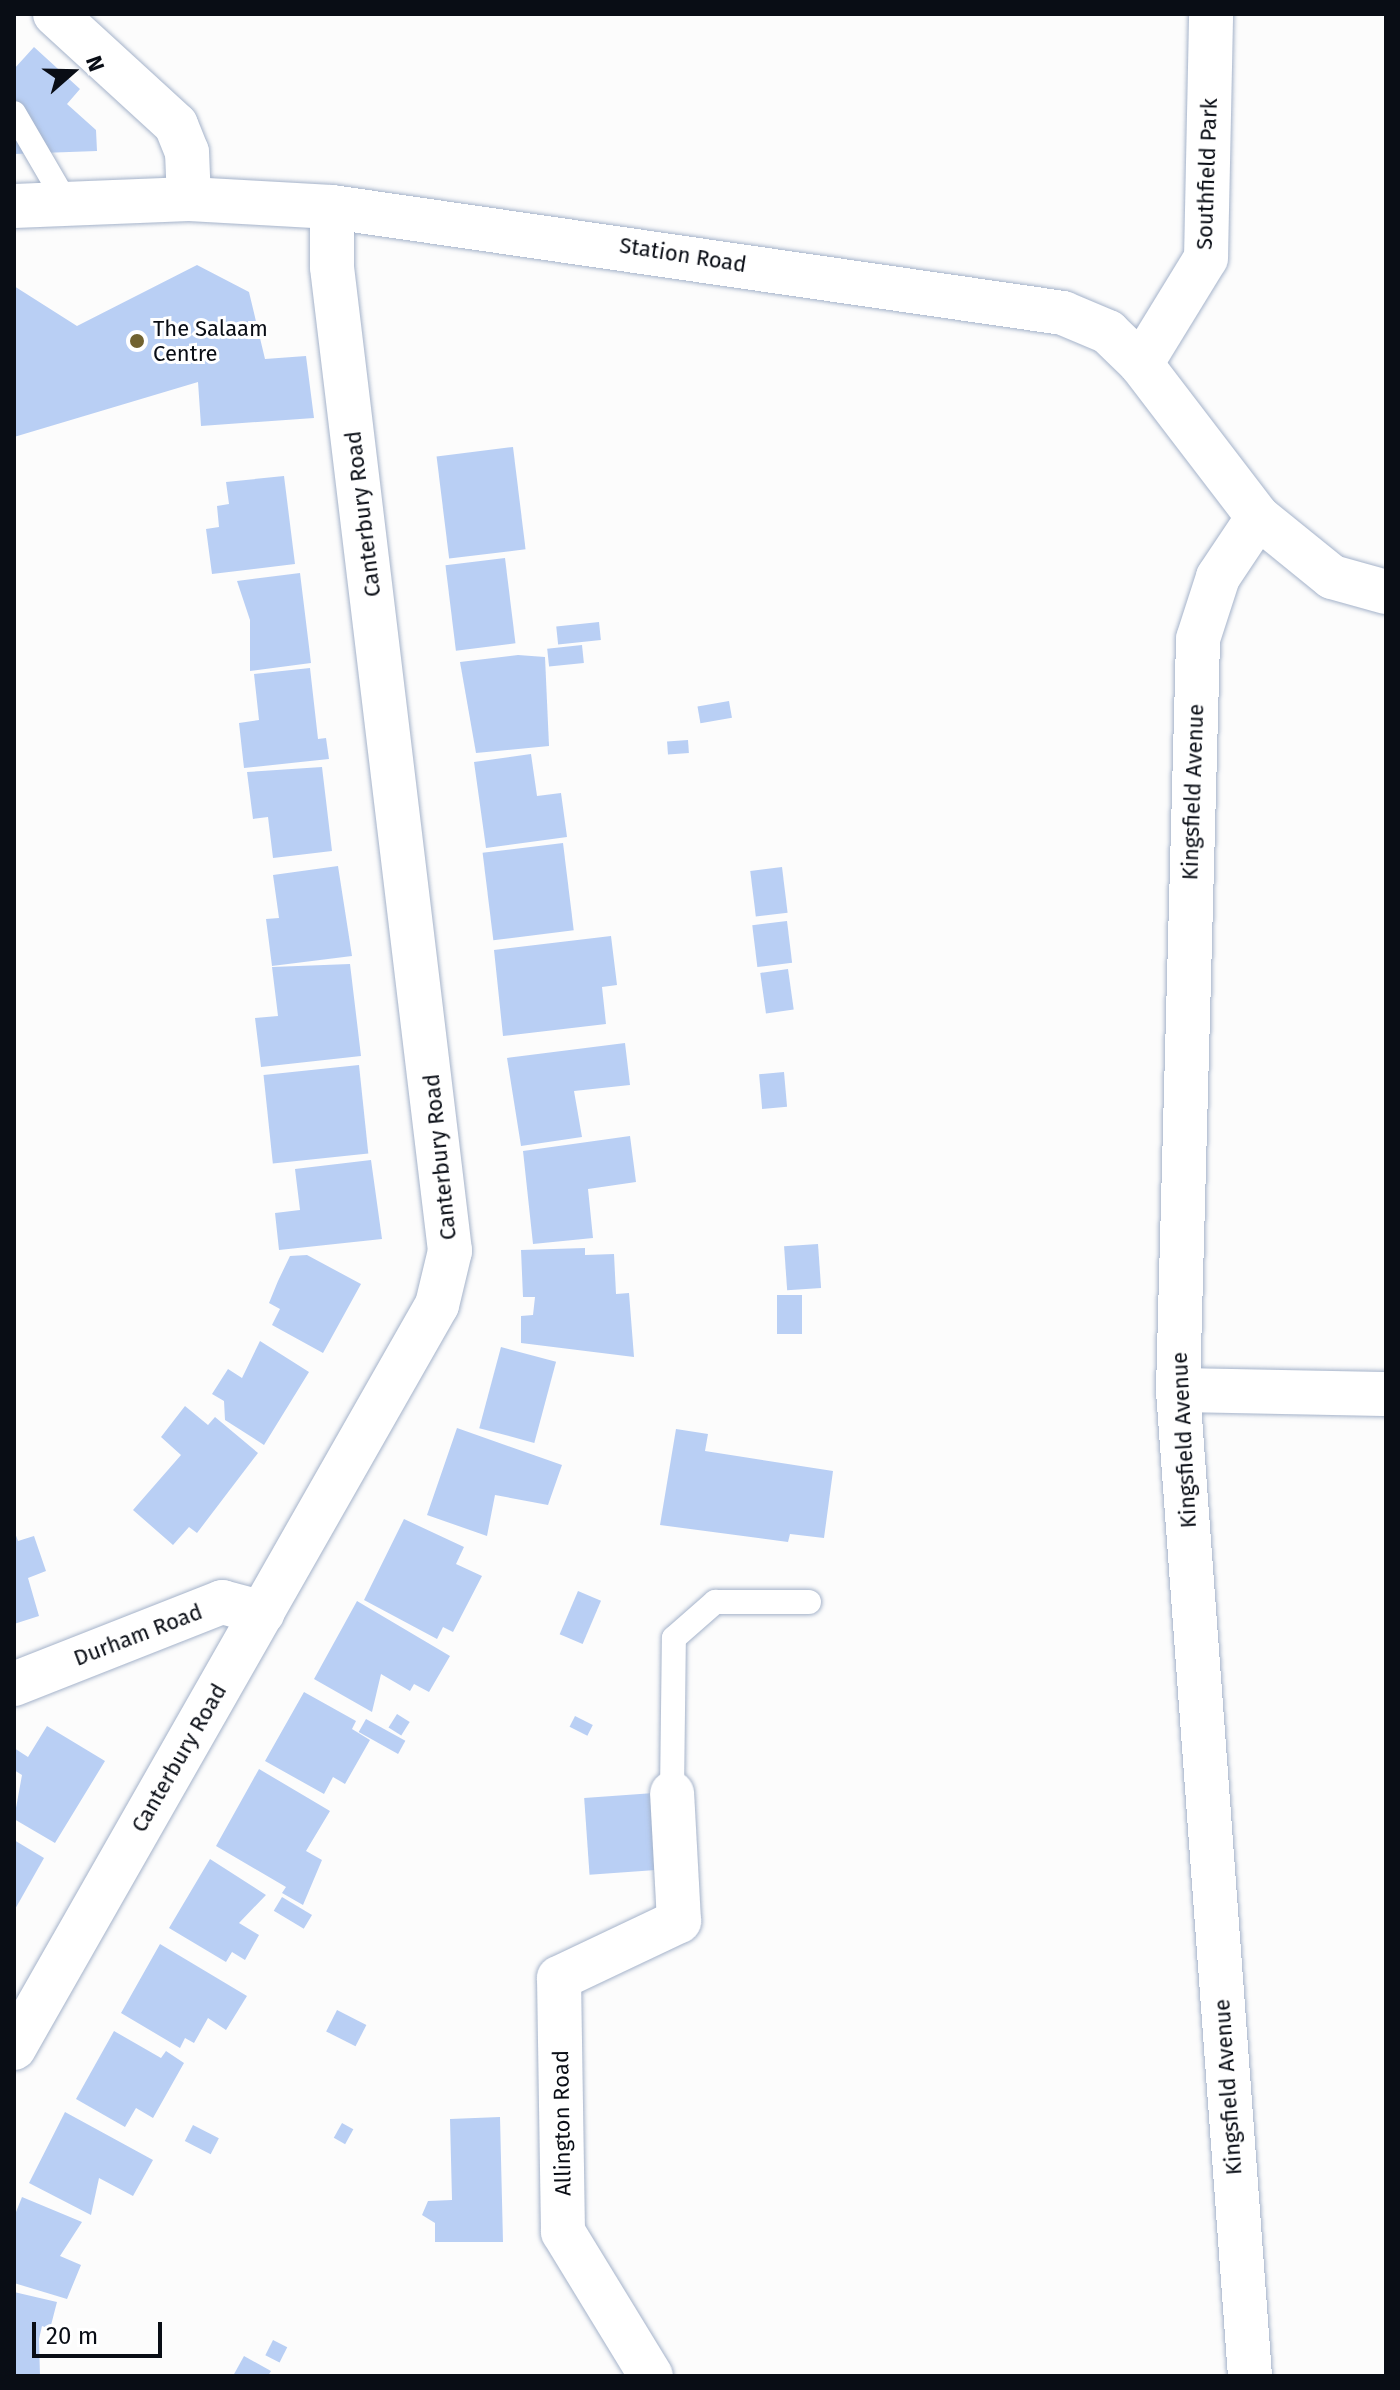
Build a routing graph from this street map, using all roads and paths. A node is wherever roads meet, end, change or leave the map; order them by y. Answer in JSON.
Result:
{"nodes":[{"id":1,"x":55,"y":14,"type":"edge"},
{"id":2,"x":1211,"y":14,"type":"edge"},
{"id":3,"x":14,"y":113,"type":"edge"},
{"id":4,"x":189,"y":199,"type":"junction"},
{"id":5,"x":67,"y":204,"type":"junction"},
{"id":6,"x":14,"y":206,"type":"edge"},
{"id":7,"x":332,"y":207,"type":"junction"},
{"id":8,"x":1141,"y":364,"type":"junction"},
{"id":9,"x":1258,"y":517,"type":"junction"},
{"id":10,"x":1386,"y":592,"type":"edge"},
{"id":11,"x":1178,"y":1390,"type":"junction"},
{"id":12,"x":1386,"y":1394,"type":"edge"},
{"id":13,"x":809,"y":1602,"type":"dead end"},
{"id":14,"x":263,"y":1613,"type":"junction"},
{"id":15,"x":14,"y":1684,"type":"edge"},
{"id":16,"x":672,"y":1793,"type":"joint"},
{"id":17,"x":14,"y":2048,"type":"edge"},
{"id":18,"x":651,"y":2376,"type":"edge"},
{"id":19,"x":1250,"y":2376,"type":"edge"}],
"edges":[{"from":1,"to":4,"type":"street"},
{"from":2,"to":8,"type":"street","name":"Southfield Park"},
{"from":3,"to":5,"type":"lane"},
{"from":4,"to":5,"type":"street","name":"Station Road"},
{"from":4,"to":7,"type":"street","name":"Station Road"},
{"from":5,"to":6,"type":"street","name":"Station Road"},
{"from":7,"to":8,"type":"street","name":"Station Road"},
{"from":7,"to":14,"type":"street","name":"Canterbury Road"},
{"from":8,"to":9,"type":"street","name":"Station Road"},
{"from":9,"to":10,"type":"street","name":"Station Road"},
{"from":9,"to":11,"type":"street","name":"Kingsfield Avenue"},
{"from":11,"to":12,"type":"street"},
{"from":11,"to":19,"type":"street","name":"Kingsfield Avenue"},
{"from":13,"to":16,"type":"lane"},
{"from":14,"to":15,"type":"street","name":"Durham Road"},
{"from":14,"to":17,"type":"street","name":"Canterbury Road"},
{"from":16,"to":18,"type":"street","name":"Allington Road"}]}
